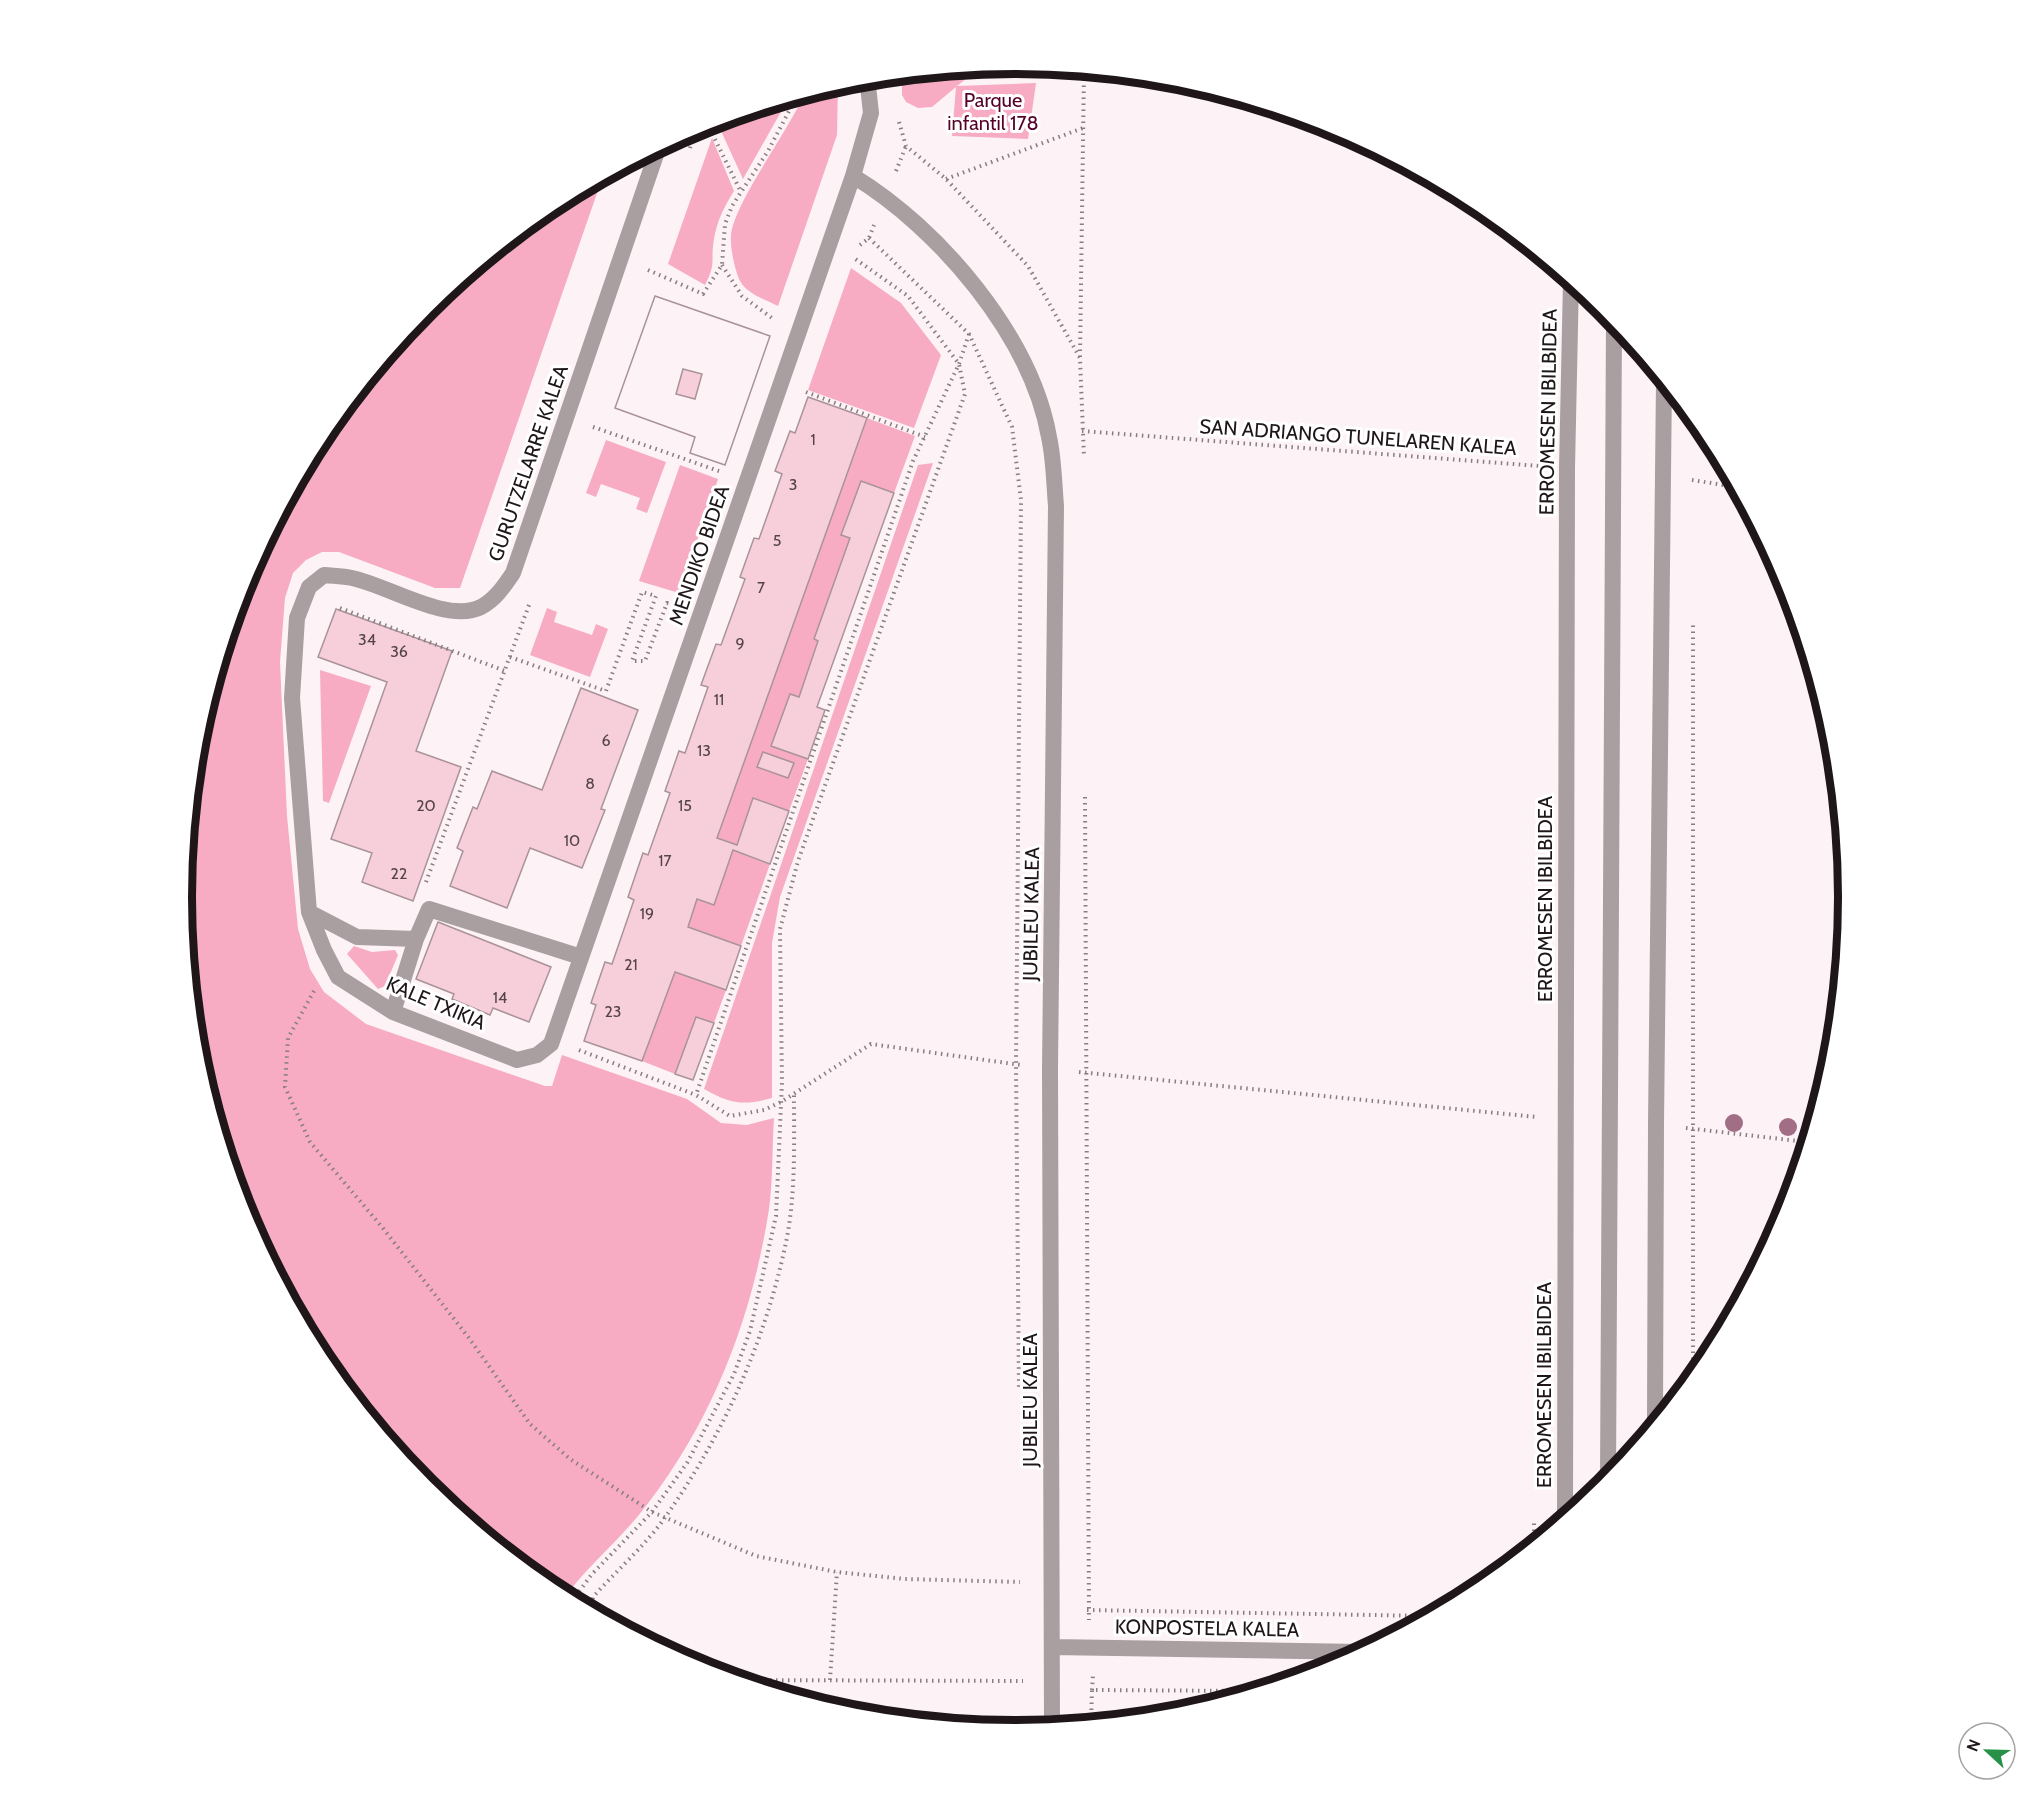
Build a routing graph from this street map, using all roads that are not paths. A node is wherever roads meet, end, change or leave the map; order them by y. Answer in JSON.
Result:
{"nodes":[{"id":1,"x":868,"y":87,"type":"edge"},
{"id":2,"x":656,"y":155,"type":"edge"},
{"id":3,"x":853,"y":176,"type":"junction"},
{"id":4,"x":1571,"y":291,"type":"edge"},
{"id":5,"x":1614,"y":334,"type":"edge"},
{"id":6,"x":1664,"y":391,"type":"edge"},
{"id":7,"x":309,"y":912,"type":"junction"},
{"id":8,"x":416,"y":939,"type":"junction"},
{"id":9,"x":581,"y":957,"type":"junction"},
{"id":10,"x":393,"y":1012,"type":"junction"},
{"id":11,"x":551,"y":1044,"type":"joint"},
{"id":12,"x":1655,"y":1412,"type":"edge"},
{"id":13,"x":1608,"y":1465,"type":"edge"},
{"id":14,"x":1565,"y":1507,"type":"edge"},
{"id":15,"x":1052,"y":1647,"type":"junction"},
{"id":16,"x":1341,"y":1652,"type":"edge"},
{"id":17,"x":1052,"y":1719,"type":"edge"}],
"edges":[{"from":1,"to":3,"type":"street","name":"MENDIKO BIDEA"},
{"from":2,"to":7,"type":"street","name":"GURUTZELARRE KALEA"},
{"from":3,"to":9,"type":"street","name":"MENDIKO BIDEA"},
{"from":3,"to":15,"type":"street","name":"JUBILEU KALEA"},
{"from":4,"to":14,"type":"street","name":"ERROMESEN IBILBIDEA"},
{"from":5,"to":13,"type":"street"},
{"from":6,"to":12,"type":"street"},
{"from":7,"to":8,"type":"street"},
{"from":7,"to":10,"type":"street","name":"KALE TXIKIA"},
{"from":8,"to":9,"type":"street"},
{"from":8,"to":10,"type":"street"},
{"from":9,"to":11,"type":"street","name":"MENDIKO BIDEA"},
{"from":10,"to":11,"type":"street","name":"KALE TXIKIA"},
{"from":15,"to":16,"type":"street","name":"KONPOSTELA KALEA"},
{"from":15,"to":17,"type":"street","name":"JUBILEU KALEA"}]}
